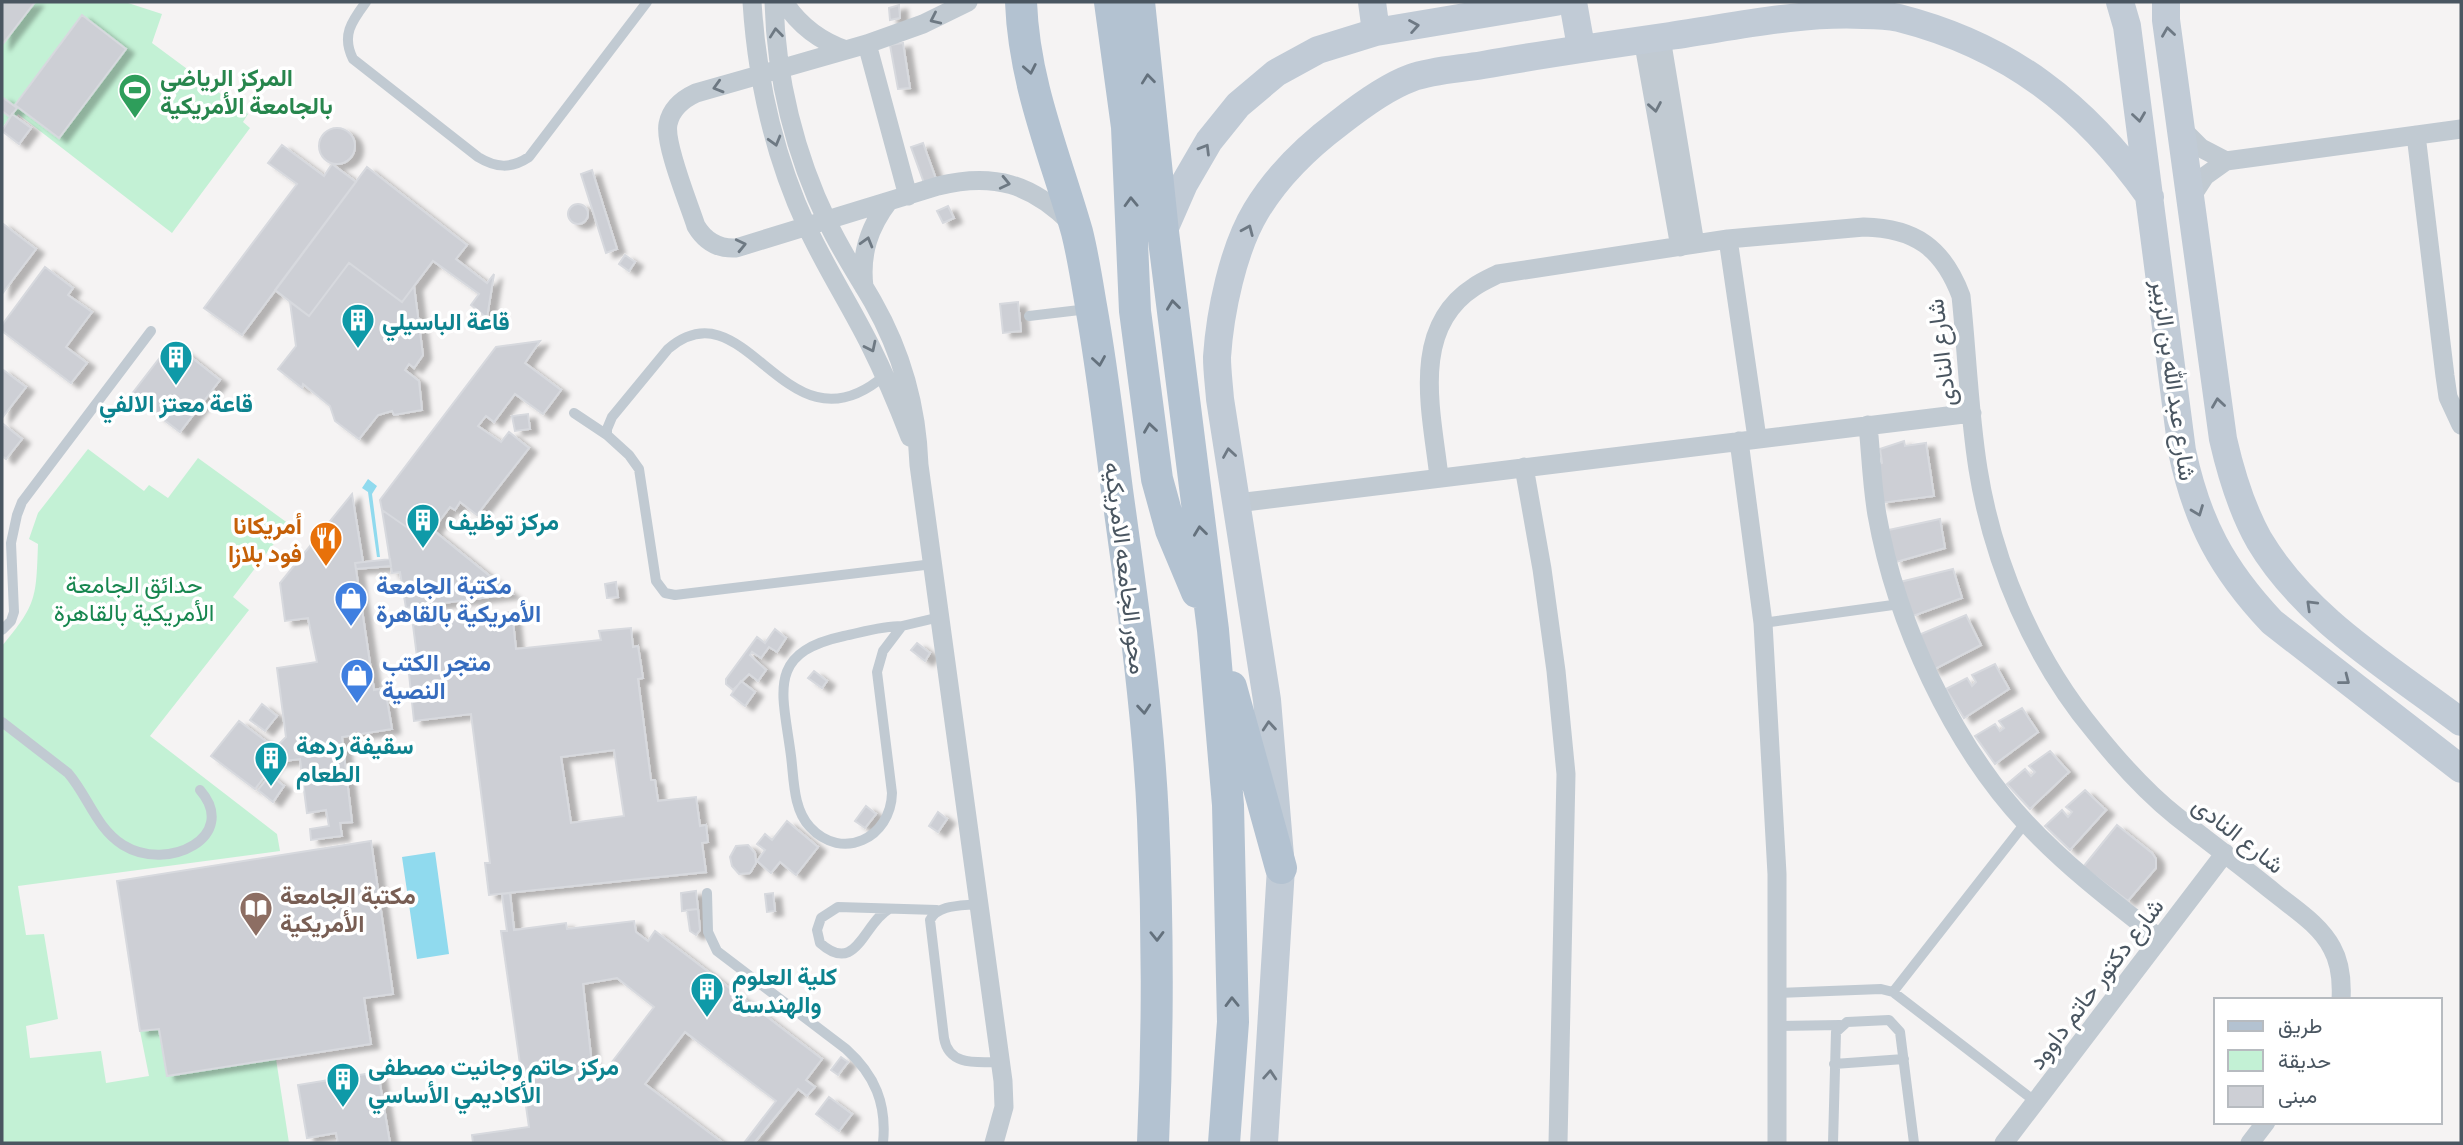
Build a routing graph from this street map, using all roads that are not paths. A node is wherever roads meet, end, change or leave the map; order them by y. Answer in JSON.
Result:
{"nodes":[{"id":1,"x":366,"y":2,"type":"edge"},
{"id":2,"x":647,"y":2,"type":"edge"},
{"id":3,"x":752,"y":2,"type":"edge"},
{"id":4,"x":774,"y":2,"type":"edge"},
{"id":5,"x":784,"y":2,"type":"edge"},
{"id":6,"x":968,"y":2,"type":"edge"},
{"id":7,"x":1021,"y":2,"type":"edge"},
{"id":8,"x":1110,"y":2,"type":"edge"},
{"id":9,"x":1139,"y":2,"type":"edge"},
{"id":10,"x":1371,"y":2,"type":"edge"},
{"id":11,"x":1555,"y":2,"type":"edge"},
{"id":12,"x":1573,"y":2,"type":"edge"},
{"id":13,"x":2120,"y":2,"type":"edge"},
{"id":14,"x":2166,"y":2,"type":"edge"},
{"id":15,"x":1840,"y":8,"type":"edge"},
{"id":16,"x":1376,"y":32,"type":"junction"},
{"id":17,"x":1652,"y":38,"type":"junction"},
{"id":18,"x":867,"y":44,"type":"junction"},
{"id":19,"x":1581,"y":47,"type":"junction"},
{"id":20,"x":846,"y":50,"type":"junction"},
{"id":21,"x":780,"y":69,"type":"junction"},
{"id":22,"x":2173,"y":70,"type":"junction"},
{"id":23,"x":2134,"y":73,"type":"junction"},
{"id":24,"x":760,"y":75,"type":"junction"},
{"id":25,"x":2181,"y":128,"type":"junction"},
{"id":26,"x":2461,"y":129,"type":"edge"},
{"id":27,"x":2416,"y":135,"type":"junction"},
{"id":28,"x":2226,"y":161,"type":"junction"},
{"id":29,"x":2150,"y":197,"type":"junction"},
{"id":30,"x":898,"y":199,"type":"junction"},
{"id":31,"x":2190,"y":199,"type":"junction"},
{"id":32,"x":826,"y":220,"type":"junction"},
{"id":33,"x":807,"y":226,"type":"junction"},
{"id":34,"x":1076,"y":228,"type":"junction"},
{"id":35,"x":1164,"y":232,"type":"junction"},
{"id":36,"x":1728,"y":239,"type":"junction"},
{"id":37,"x":1688,"y":245,"type":"junction"},
{"id":38,"x":864,"y":288,"type":"junction"},
{"id":39,"x":1092,"y":309,"type":"junction"},
{"id":40,"x":1028,"y":316,"type":"dead end"},
{"id":41,"x":151,"y":331,"type":"dead end"},
{"id":42,"x":884,"y":376,"type":"junction"},
{"id":43,"x":574,"y":413,"type":"dead end"},
{"id":44,"x":1972,"y":413,"type":"junction"},
{"id":45,"x":1868,"y":425,"type":"junction"},
{"id":46,"x":2461,"y":425,"type":"edge"},
{"id":47,"x":607,"y":435,"type":"junction"},
{"id":48,"x":1748,"y":440,"type":"junction"},
{"id":49,"x":919,"y":465,"type":"junction"},
{"id":50,"x":1524,"y":467,"type":"junction"},
{"id":51,"x":1439,"y":477,"type":"junction"},
{"id":52,"x":1237,"y":503,"type":"junction"},
{"id":53,"x":933,"y":564,"type":"junction"},
{"id":54,"x":1900,"y":604,"type":"junction"},
{"id":55,"x":940,"y":617,"type":"junction"},
{"id":56,"x":1763,"y":623,"type":"junction"},
{"id":57,"x":902,"y":626,"type":"junction"},
{"id":58,"x":2,"y":630,"type":"edge"},
{"id":59,"x":1213,"y":630,"type":"junction"},
{"id":60,"x":2416,"y":688,"type":"junction"},
{"id":61,"x":2394,"y":718,"type":"junction"},
{"id":62,"x":2,"y":722,"type":"edge"},
{"id":63,"x":2461,"y":722,"type":"edge"},
{"id":64,"x":2461,"y":769,"type":"edge"},
{"id":65,"x":200,"y":790,"type":"dead end"},
{"id":66,"x":2025,"y":822,"type":"junction"},
{"id":67,"x":2225,"y":853,"type":"junction"},
{"id":68,"x":1281,"y":868,"type":"junction"},
{"id":69,"x":707,"y":893,"type":"dead end"},
{"id":70,"x":978,"y":904,"type":"junction"},
{"id":71,"x":889,"y":909,"type":"junction"},
{"id":72,"x":937,"y":910,"type":"junction"},
{"id":73,"x":2159,"y":938,"type":"junction"},
{"id":74,"x":1893,"y":992,"type":"junction"},
{"id":75,"x":1777,"y":993,"type":"junction"},
{"id":76,"x":2341,"y":998,"type":"edge"},
{"id":77,"x":1777,"y":1026,"type":"junction"},
{"id":78,"x":1840,"y":1026,"type":"junction"},
{"id":79,"x":1903,"y":1059,"type":"junction"},
{"id":80,"x":1000,"y":1062,"type":"junction"},
{"id":81,"x":1834,"y":1064,"type":"junction"},
{"id":82,"x":2036,"y":1102,"type":"junction"},
{"id":83,"x":2264,"y":1124,"type":"edge"},
{"id":84,"x":883,"y":1143,"type":"edge"},
{"id":85,"x":995,"y":1143,"type":"edge"},
{"id":86,"x":1153,"y":1143,"type":"edge"},
{"id":87,"x":1224,"y":1143,"type":"edge"},
{"id":88,"x":1264,"y":1143,"type":"edge"},
{"id":89,"x":1558,"y":1143,"type":"edge"},
{"id":90,"x":1777,"y":1143,"type":"edge"},
{"id":91,"x":1833,"y":1143,"type":"edge"},
{"id":92,"x":1914,"y":1143,"type":"edge"},
{"id":93,"x":2004,"y":1143,"type":"edge"},
{"id":94,"x":2250,"y":1143,"type":"edge"}],
"edges":[{"from":1,"to":2,"type":"lane"},
{"from":3,"to":24,"type":"street"},
{"from":21,"to":4,"type":"street","one_way":true},
{"from":5,"to":20,"type":"street"},
{"from":6,"to":18,"type":"street","one_way":true},
{"from":7,"to":34,"type":"main road","name":"محور الجامعه الامريكيه","one_way":true},
{"from":59,"to":8,"type":"main road","one_way":true},
{"from":35,"to":9,"type":"main road","one_way":true},
{"from":10,"to":16,"type":"street"},
{"from":16,"to":11,"type":"street","one_way":true},
{"from":12,"to":19,"type":"street"},
{"from":13,"to":23,"type":"street","name":"شارع عبد الله بن الزبير"},
{"from":22,"to":14,"type":"street","name":"شارع عبد الله بن الزبير","one_way":true},
{"from":15,"to":17,"type":"street"},
{"from":15,"to":29,"type":"street"},
{"from":35,"to":16,"type":"street","one_way":true},
{"from":17,"to":19,"type":"street"},
{"from":17,"to":37,"type":"street"},
{"from":18,"to":20,"type":"street"},
{"from":18,"to":30,"type":"street"},
{"from":52,"to":19,"type":"street","one_way":true},
{"from":20,"to":21,"type":"street"},
{"from":21,"to":24,"type":"street"},
{"from":21,"to":32,"type":"street"},
{"from":22,"to":23,"type":"street"},
{"from":22,"to":25,"type":"street","name":"شارع عبد الله بن الزبير"},
{"from":23,"to":29,"type":"street","name":"شارع عبد الله بن الزبير","one_way":true},
{"from":24,"to":33,"type":"street","one_way":true},
{"from":24,"to":33,"type":"street","one_way":true},
{"from":25,"to":28,"type":"street"},
{"from":25,"to":31,"type":"street","name":"شارع عبد الله بن الزبير"},
{"from":26,"to":27,"type":"street"},
{"from":27,"to":28,"type":"street"},
{"from":27,"to":46,"type":"street"},
{"from":28,"to":31,"type":"street"},
{"from":29,"to":61,"type":"street","name":"شارع عبد الله بن الزبير","one_way":true},
{"from":30,"to":32,"type":"street"},
{"from":30,"to":34,"type":"street","one_way":true},
{"from":38,"to":30,"type":"street","one_way":true},
{"from":60,"to":31,"type":"street","name":"شارع عبد الله بن الزبير","one_way":true},
{"from":32,"to":33,"type":"street"},
{"from":32,"to":38,"type":"street"},
{"from":33,"to":42,"type":"street","one_way":true},
{"from":34,"to":39,"type":"main road","name":"محور الجامعه الامريكيه"},
{"from":59,"to":35,"type":"main road","one_way":true},
{"from":36,"to":37,"type":"street","name":"شارع النادى"},
{"from":36,"to":44,"type":"street","name":"شارع النادى"},
{"from":36,"to":48,"type":"street"},
{"from":37,"to":51,"type":"street","name":"شارع النادى"},
{"from":38,"to":49,"type":"street"},
{"from":39,"to":40,"type":"lane"},
{"from":39,"to":86,"type":"main road","name":"محور الجامعه الامريكيه","one_way":true},
{"from":41,"to":58,"type":"lane"},
{"from":42,"to":47,"type":"lane"},
{"from":42,"to":49,"type":"street"},
{"from":43,"to":47,"type":"lane"},
{"from":44,"to":45,"type":"street"},
{"from":44,"to":67,"type":"street","name":"شارع النادى"},
{"from":45,"to":48,"type":"street"},
{"from":45,"to":54,"type":"street"},
{"from":47,"to":53,"type":"lane"},
{"from":48,"to":50,"type":"street"},
{"from":48,"to":56,"type":"street"},
{"from":49,"to":53,"type":"street"},
{"from":50,"to":51,"type":"street"},
{"from":50,"to":89,"type":"street"},
{"from":51,"to":52,"type":"street"},
{"from":68,"to":52,"type":"street","one_way":true},
{"from":53,"to":55,"type":"street"},
{"from":54,"to":56,"type":"lane"},
{"from":54,"to":66,"type":"street"},
{"from":55,"to":57,"type":"lane"},
{"from":55,"to":70,"type":"street"},
{"from":56,"to":75,"type":"street"},
{"from":57,"to":57,"type":"lane"},
{"from":59,"to":68,"type":"main road"},
{"from":87,"to":59,"type":"main road","one_way":true},
{"from":60,"to":61,"type":"street"},
{"from":60,"to":63,"type":"street","name":"شارع عبد الله بن الزبير"},
{"from":61,"to":64,"type":"street","name":"شارع عبد الله بن الزبير"},
{"from":62,"to":65,"type":"lane"},
{"from":66,"to":73,"type":"street"},
{"from":66,"to":74,"type":"lane"},
{"from":67,"to":73,"type":"street","name":"شارع دكتور حاتم داوود"},
{"from":67,"to":76,"type":"street","name":"شارع النادى"},
{"from":88,"to":68,"type":"street","one_way":true},
{"from":69,"to":84,"type":"lane"},
{"from":70,"to":72,"type":"lane"},
{"from":70,"to":80,"type":"street"},
{"from":71,"to":71,"type":"lane"},
{"from":71,"to":72,"type":"lane"},
{"from":72,"to":80,"type":"lane"},
{"from":73,"to":82,"type":"street","name":"شارع دكتور حاتم داوود"},
{"from":74,"to":75,"type":"lane"},
{"from":74,"to":82,"type":"lane"},
{"from":75,"to":77,"type":"street"},
{"from":77,"to":78,"type":"lane"},
{"from":77,"to":90,"type":"street"},
{"from":78,"to":79,"type":"lane"},
{"from":78,"to":81,"type":"lane"},
{"from":79,"to":81,"type":"lane"},
{"from":79,"to":92,"type":"lane"},
{"from":80,"to":85,"type":"street"},
{"from":81,"to":91,"type":"lane"},
{"from":82,"to":93,"type":"street","name":"شارع دكتور حاتم داوود"},
{"from":83,"to":94,"type":"street"}]}
